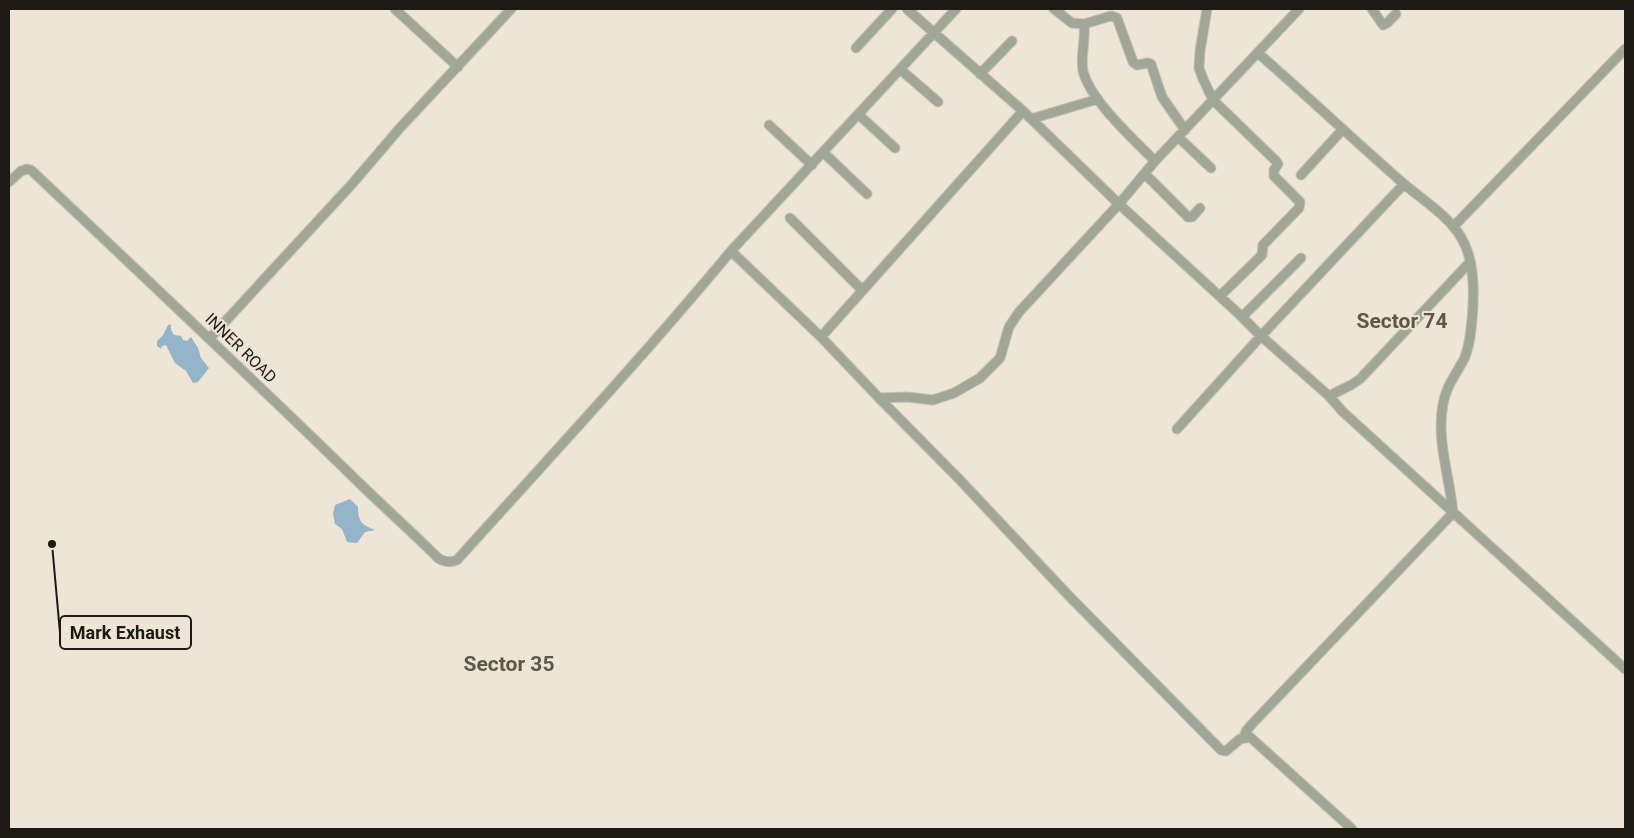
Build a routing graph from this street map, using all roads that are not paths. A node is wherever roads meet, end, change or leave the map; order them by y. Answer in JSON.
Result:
{"nodes":[{"id":1,"x":395,"y":9,"type":"edge"},
{"id":2,"x":512,"y":9,"type":"edge"},
{"id":3,"x":892,"y":9,"type":"edge"},
{"id":4,"x":907,"y":9,"type":"edge"},
{"id":5,"x":956,"y":9,"type":"edge"},
{"id":6,"x":1054,"y":9,"type":"edge"},
{"id":7,"x":1207,"y":9,"type":"edge"},
{"id":8,"x":1299,"y":9,"type":"edge"},
{"id":9,"x":1372,"y":9,"type":"edge"},
{"id":10,"x":1396,"y":14,"type":"dead end"},
{"id":11,"x":1084,"y":24,"type":"junction"},
{"id":12,"x":934,"y":34,"type":"junction"},
{"id":13,"x":1012,"y":41,"type":"dead end"},
{"id":14,"x":856,"y":48,"type":"dead end"},
{"id":15,"x":1625,"y":50,"type":"edge"},
{"id":16,"x":1258,"y":53,"type":"junction"},
{"id":17,"x":458,"y":66,"type":"junction"},
{"id":18,"x":901,"y":70,"type":"junction"},
{"id":19,"x":980,"y":74,"type":"junction"},
{"id":20,"x":1098,"y":99,"type":"junction"},
{"id":21,"x":1213,"y":100,"type":"junction"},
{"id":22,"x":938,"y":102,"type":"dead end"},
{"id":23,"x":1023,"y":111,"type":"junction"},
{"id":24,"x":859,"y":115,"type":"junction"},
{"id":25,"x":1031,"y":119,"type":"junction"},
{"id":26,"x":769,"y":125,"type":"dead end"},
{"id":27,"x":1343,"y":129,"type":"junction"},
{"id":28,"x":1185,"y":130,"type":"junction"},
{"id":29,"x":1178,"y":137,"type":"junction"},
{"id":30,"x":896,"y":148,"type":"dead end"},
{"id":31,"x":824,"y":153,"type":"junction"},
{"id":32,"x":1155,"y":161,"type":"junction"},
{"id":33,"x":812,"y":165,"type":"junction"},
{"id":34,"x":1211,"y":168,"type":"dead end"},
{"id":35,"x":1145,"y":174,"type":"junction"},
{"id":36,"x":1301,"y":175,"type":"dead end"},
{"id":37,"x":9,"y":182,"type":"edge"},
{"id":38,"x":1404,"y":184,"type":"junction"},
{"id":39,"x":867,"y":194,"type":"dead end"},
{"id":40,"x":1119,"y":204,"type":"junction"},
{"id":41,"x":1200,"y":208,"type":"dead end"},
{"id":42,"x":790,"y":218,"type":"dead end"},
{"id":43,"x":1454,"y":226,"type":"junction"},
{"id":44,"x":732,"y":251,"type":"junction"},
{"id":45,"x":1302,"y":258,"type":"dead end"},
{"id":46,"x":1470,"y":262,"type":"junction"},
{"id":47,"x":862,"y":290,"type":"junction"},
{"id":48,"x":1220,"y":296,"type":"junction"},
{"id":49,"x":1242,"y":317,"type":"junction"},
{"id":50,"x":1260,"y":336,"type":"junction"},
{"id":51,"x":821,"y":337,"type":"junction"},
{"id":52,"x":210,"y":339,"type":"junction"},
{"id":53,"x":1329,"y":396,"type":"junction"},
{"id":54,"x":879,"y":398,"type":"junction"},
{"id":55,"x":1176,"y":429,"type":"dead end"},
{"id":56,"x":1453,"y":513,"type":"junction"},
{"id":57,"x":1625,"y":668,"type":"edge"},
{"id":58,"x":1244,"y":738,"type":"junction"},
{"id":59,"x":1352,"y":829,"type":"edge"}],
"edges":[{"from":1,"to":17,"type":"street"},
{"from":2,"to":17,"type":"street"},
{"from":3,"to":14,"type":"street"},
{"from":4,"to":12,"type":"street"},
{"from":5,"to":12,"type":"street"},
{"from":6,"to":11,"type":"street"},
{"from":7,"to":21,"type":"street"},
{"from":8,"to":16,"type":"street"},
{"from":9,"to":10,"type":"street"},
{"from":11,"to":20,"type":"street"},
{"from":11,"to":28,"type":"street"},
{"from":12,"to":18,"type":"street"},
{"from":12,"to":19,"type":"street"},
{"from":13,"to":19,"type":"street"},
{"from":15,"to":43,"type":"street"},
{"from":16,"to":21,"type":"street"},
{"from":16,"to":27,"type":"street"},
{"from":17,"to":52,"type":"street"},
{"from":18,"to":22,"type":"street"},
{"from":18,"to":24,"type":"street"},
{"from":19,"to":23,"type":"street"},
{"from":20,"to":25,"type":"street"},
{"from":20,"to":32,"type":"street"},
{"from":21,"to":28,"type":"street"},
{"from":21,"to":48,"type":"street"},
{"from":23,"to":25,"type":"street"},
{"from":23,"to":47,"type":"street"},
{"from":24,"to":30,"type":"street"},
{"from":24,"to":31,"type":"street"},
{"from":25,"to":40,"type":"street"},
{"from":26,"to":33,"type":"street"},
{"from":27,"to":36,"type":"street"},
{"from":27,"to":38,"type":"street"},
{"from":28,"to":29,"type":"street"},
{"from":29,"to":32,"type":"street"},
{"from":29,"to":34,"type":"street"},
{"from":31,"to":33,"type":"street"},
{"from":31,"to":39,"type":"street"},
{"from":32,"to":35,"type":"street"},
{"from":33,"to":44,"type":"street"},
{"from":35,"to":40,"type":"street"},
{"from":35,"to":41,"type":"street"},
{"from":37,"to":52,"type":"street","name":"INNER ROAD"},
{"from":38,"to":43,"type":"street"},
{"from":38,"to":50,"type":"street"},
{"from":40,"to":48,"type":"street"},
{"from":40,"to":54,"type":"street"},
{"from":42,"to":47,"type":"street"},
{"from":43,"to":46,"type":"street"},
{"from":44,"to":51,"type":"street"},
{"from":44,"to":52,"type":"street","name":"INNER ROAD"},
{"from":45,"to":49,"type":"street"},
{"from":46,"to":53,"type":"street"},
{"from":46,"to":56,"type":"street"},
{"from":47,"to":51,"type":"street"},
{"from":48,"to":49,"type":"street"},
{"from":49,"to":50,"type":"street"},
{"from":50,"to":53,"type":"street"},
{"from":50,"to":55,"type":"street"},
{"from":51,"to":54,"type":"street"},
{"from":53,"to":56,"type":"street"},
{"from":54,"to":58,"type":"street"},
{"from":56,"to":57,"type":"street"},
{"from":56,"to":58,"type":"street"},
{"from":58,"to":59,"type":"street"}]}
